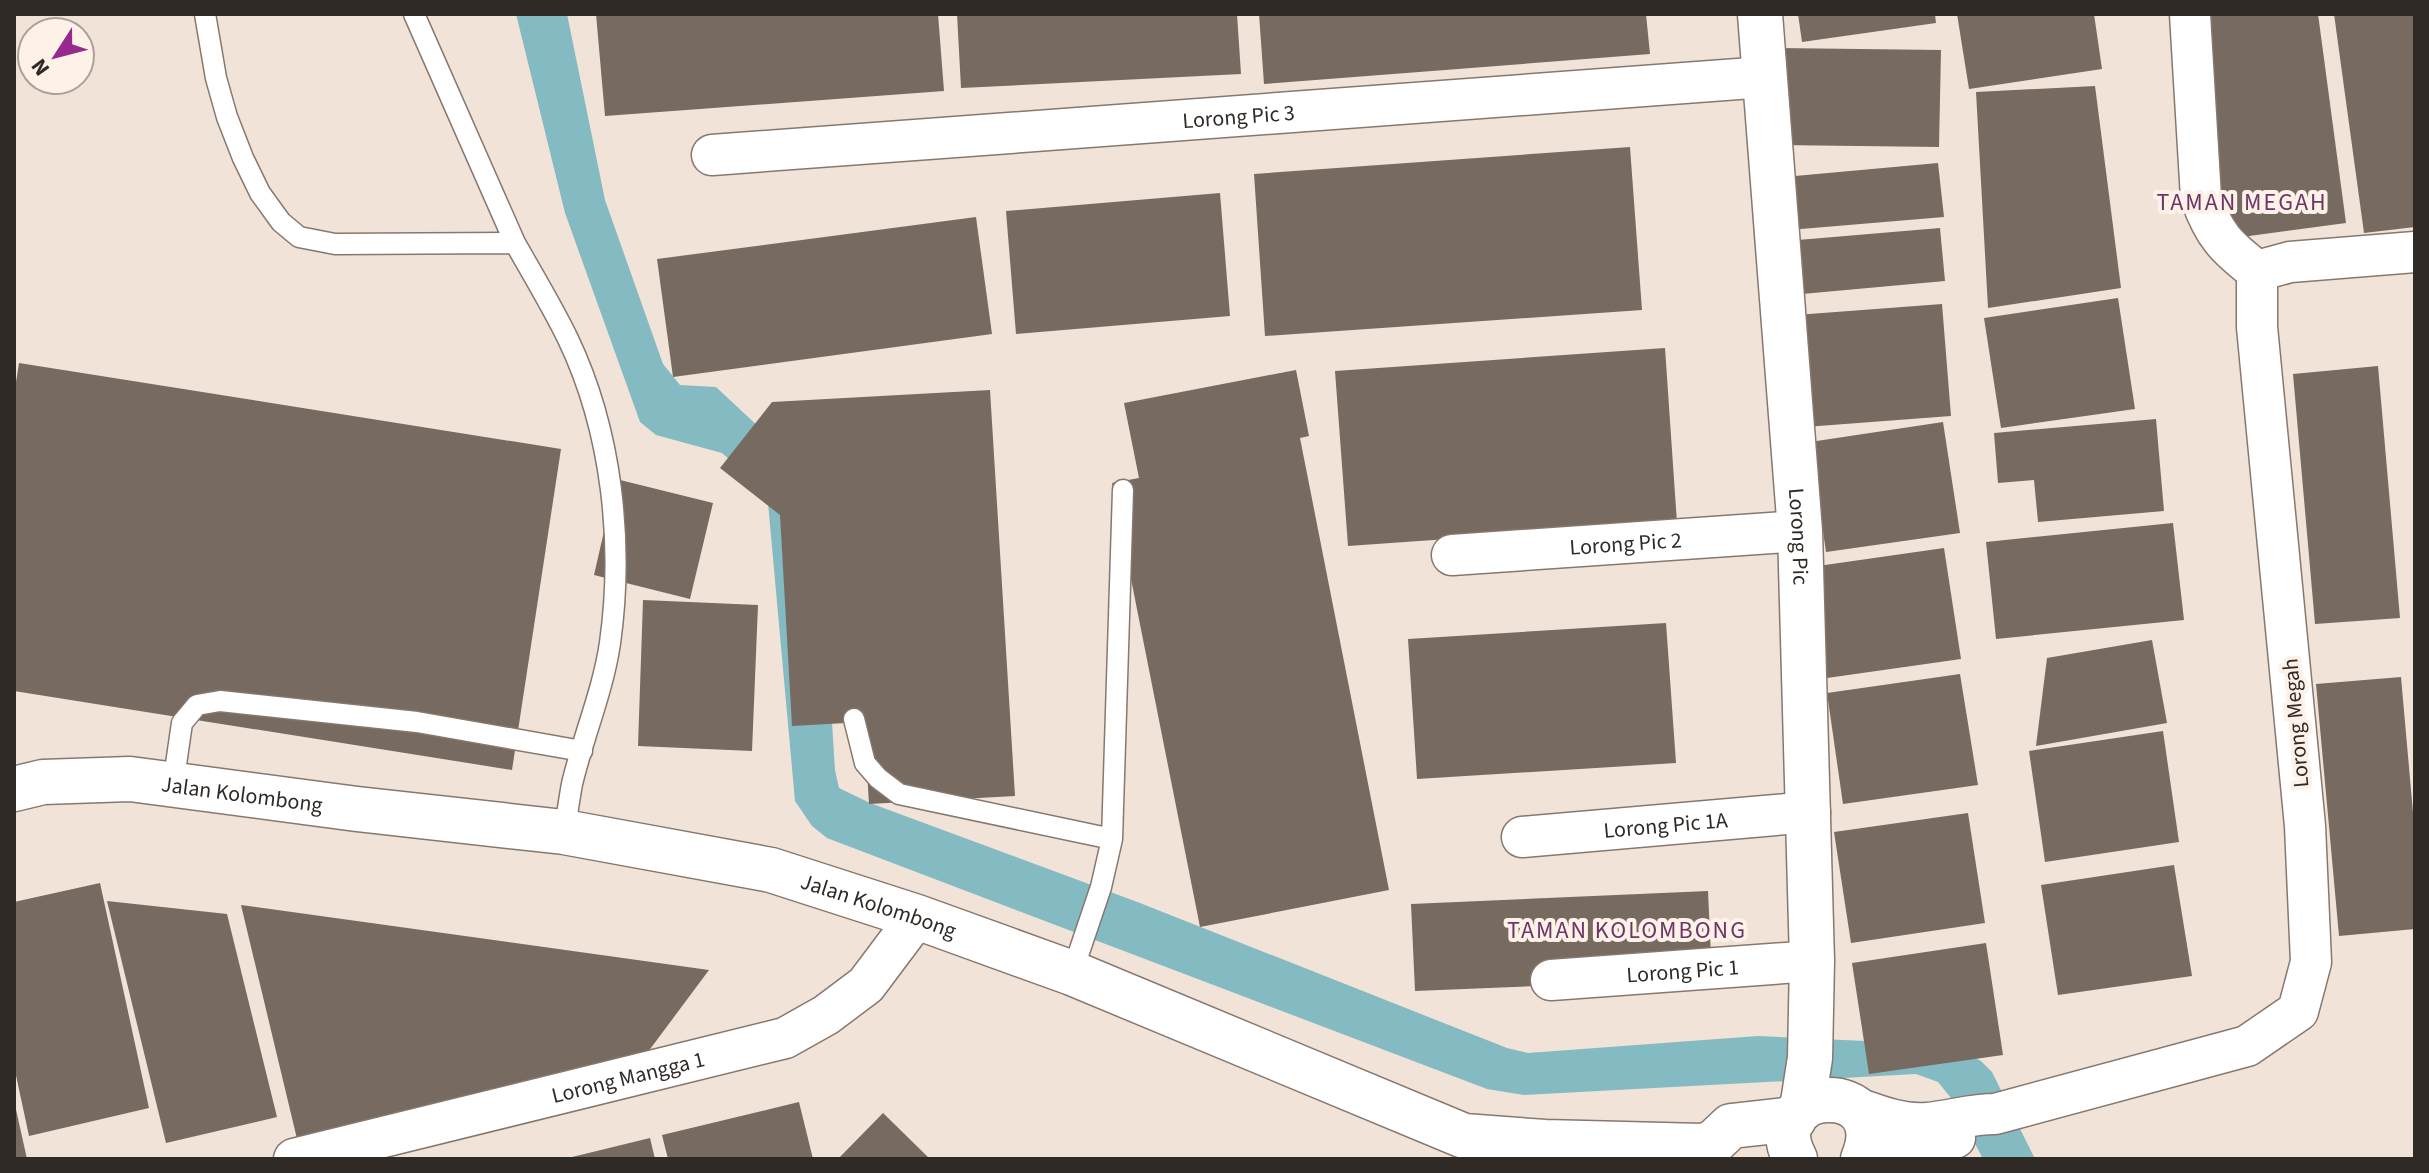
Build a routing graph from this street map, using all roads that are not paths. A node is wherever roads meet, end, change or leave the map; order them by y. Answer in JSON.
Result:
{"nodes":[{"id":1,"x":205,"y":14,"type":"edge"},
{"id":2,"x":414,"y":14,"type":"edge"},
{"id":3,"x":1760,"y":14,"type":"edge"},
{"id":4,"x":2190,"y":14,"type":"edge"},
{"id":5,"x":1765,"y":77,"type":"junction"},
{"id":6,"x":712,"y":155,"type":"dead end"},
{"id":7,"x":515,"y":243,"type":"junction"},
{"id":8,"x":2415,"y":252,"type":"edge"},
{"id":9,"x":2257,"y":271,"type":"junction"},
{"id":10,"x":1123,"y":490,"type":"dead end"},
{"id":11,"x":1800,"y":531,"type":"junction"},
{"id":12,"x":1452,"y":555,"type":"dead end"},
{"id":13,"x":854,"y":719,"type":"dead end"},
{"id":14,"x":582,"y":751,"type":"junction"},
{"id":15,"x":173,"y":785,"type":"junction"},
{"id":16,"x":14,"y":789,"type":"edge"},
{"id":17,"x":1810,"y":812,"type":"junction"},
{"id":18,"x":564,"y":832,"type":"junction"},
{"id":19,"x":1522,"y":837,"type":"dead end"},
{"id":20,"x":1112,"y":839,"type":"junction"},
{"id":21,"x":917,"y":917,"type":"junction"},
{"id":22,"x":1078,"y":955,"type":"junction"},
{"id":23,"x":1812,"y":961,"type":"junction"},
{"id":24,"x":1551,"y":980,"type":"dead end"},
{"id":25,"x":1817,"y":1119,"type":"edge"},
{"id":26,"x":1949,"y":1138,"type":"edge"},
{"id":27,"x":1709,"y":1152,"type":"edge"},
{"id":28,"x":294,"y":1159,"type":"edge"},
{"id":29,"x":1863,"y":1159,"type":"edge"}],
"edges":[{"from":1,"to":7,"type":"lane"},
{"from":2,"to":7,"type":"lane"},
{"from":3,"to":5,"type":"street","name":"Lorong Pic"},
{"from":4,"to":9,"type":"street"},
{"from":5,"to":6,"type":"street","name":"Lorong Pic 3"},
{"from":5,"to":11,"type":"street","name":"Lorong Pic"},
{"from":7,"to":14,"type":"lane"},
{"from":8,"to":9,"type":"street"},
{"from":9,"to":26,"type":"street","name":"Lorong Megah"},
{"from":10,"to":20,"type":"lane"},
{"from":11,"to":12,"type":"street","name":"Lorong Pic 2"},
{"from":11,"to":17,"type":"street","name":"Lorong Pic"},
{"from":13,"to":20,"type":"lane"},
{"from":14,"to":15,"type":"lane"},
{"from":14,"to":18,"type":"lane"},
{"from":15,"to":16,"type":"street","name":"Jalan Kolombong"},
{"from":15,"to":18,"type":"street","name":"Jalan Kolombong"},
{"from":17,"to":19,"type":"street","name":"Lorong Pic 1A"},
{"from":17,"to":23,"type":"street","name":"Lorong Pic"},
{"from":18,"to":21,"type":"street","name":"Jalan Kolombong"},
{"from":20,"to":22,"type":"lane"},
{"from":21,"to":22,"type":"street","name":"Jalan Kolombong"},
{"from":21,"to":28,"type":"street","name":"Lorong Mangga 1"},
{"from":22,"to":27,"type":"street","name":"Jalan Kolombong"},
{"from":23,"to":24,"type":"street","name":"Lorong Pic 1"},
{"from":23,"to":25,"type":"street","name":"Lorong Pic"},
{"from":25,"to":26,"type":"street","name":"Lorong Megah"},
{"from":25,"to":27,"type":"street","name":"Jalan Kolombong"},
{"from":25,"to":29,"type":"street"},
{"from":26,"to":29,"type":"street","name":"Lorong Megah"}]}
